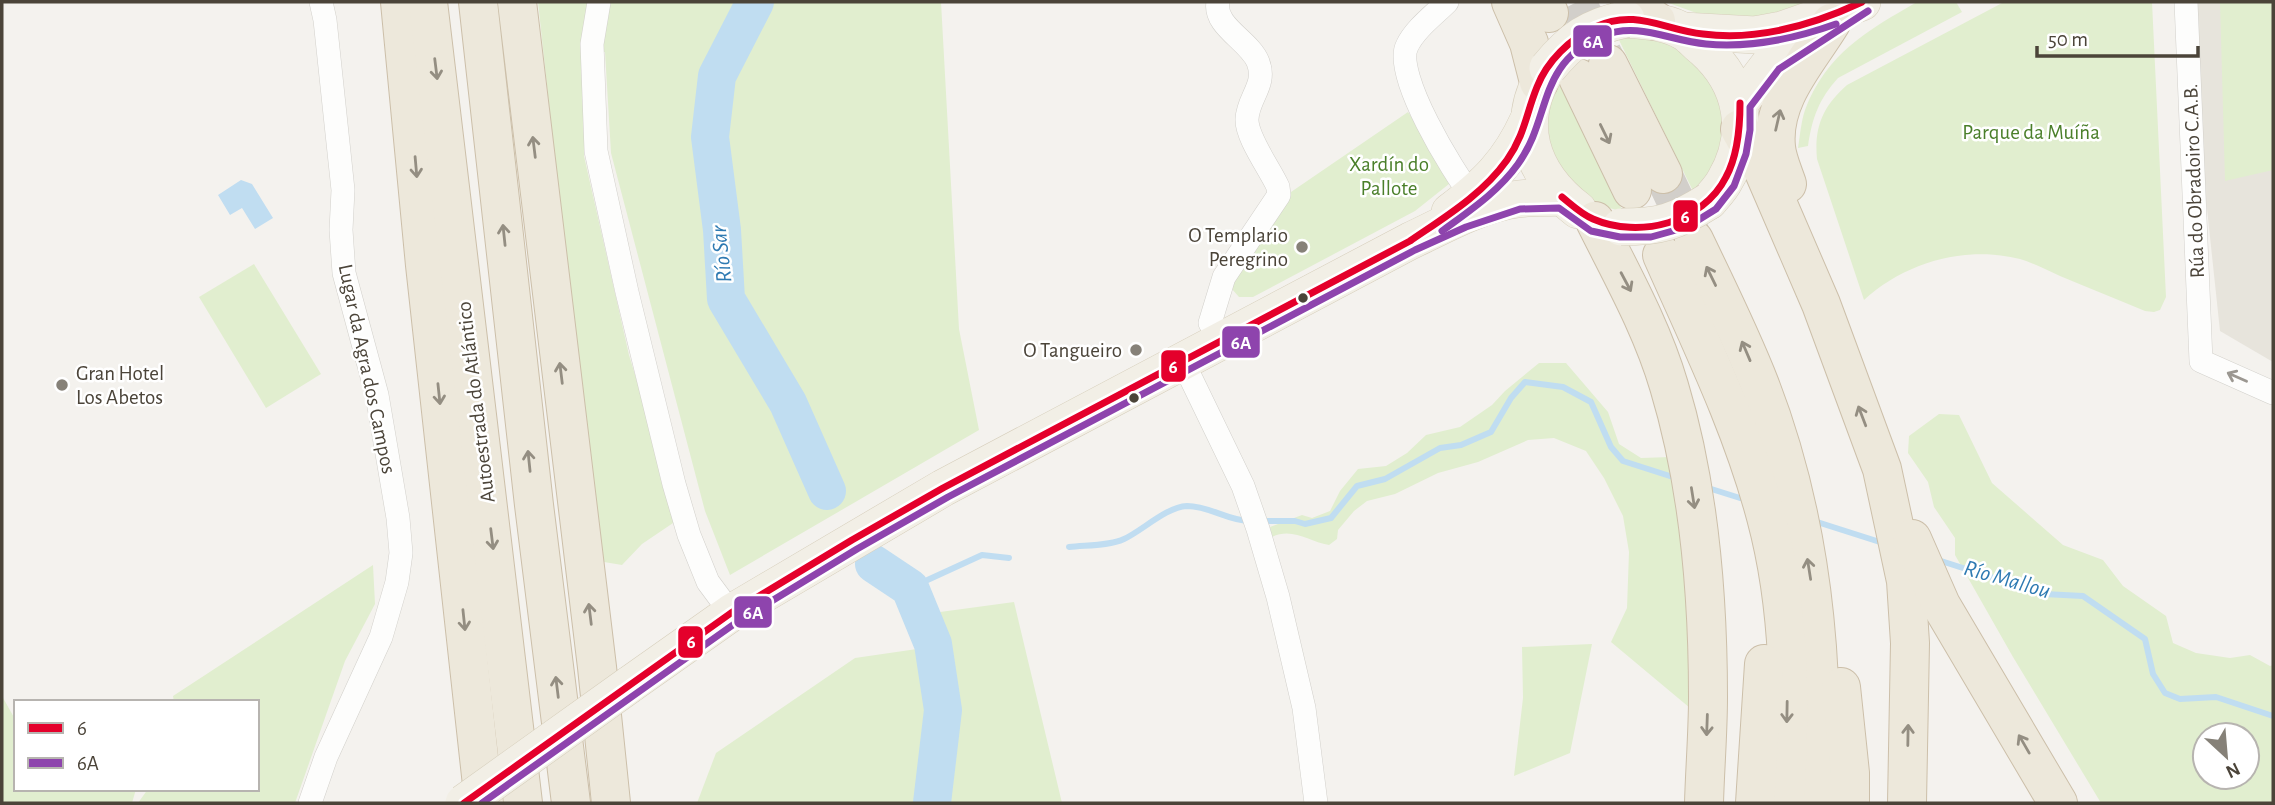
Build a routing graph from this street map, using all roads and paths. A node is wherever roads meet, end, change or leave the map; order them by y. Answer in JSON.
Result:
{"nodes":[{"id":1,"x":321,"y":2,"type":"edge"},
{"id":2,"x":400,"y":2,"type":"edge"},
{"id":3,"x":428,"y":2,"type":"edge"},
{"id":4,"x":478,"y":2,"type":"edge"},
{"id":5,"x":517,"y":2,"type":"edge"},
{"id":6,"x":599,"y":2,"type":"edge"},
{"id":7,"x":1219,"y":2,"type":"edge"},
{"id":8,"x":1447,"y":2,"type":"edge"},
{"id":9,"x":1511,"y":2,"type":"edge"},
{"id":10,"x":2186,"y":2,"type":"edge"},
{"id":11,"x":1849,"y":10,"type":"edge"},
{"id":12,"x":1649,"y":18,"type":"edge"},
{"id":13,"x":1568,"y":73,"type":"junction"},
{"id":14,"x":1740,"y":116,"type":"junction"},
{"id":15,"x":1528,"y":121,"type":"junction"},
{"id":16,"x":1647,"y":182,"type":"tunnel mouth"},
{"id":17,"x":1472,"y":196,"type":"junction"},
{"id":18,"x":1562,"y":197,"type":"junction"},
{"id":19,"x":1608,"y":224,"type":"junction"},
{"id":20,"x":1410,"y":241,"type":"junction"},
{"id":21,"x":1821,"y":304,"type":"junction"},
{"id":22,"x":1220,"y":342,"type":"junction"},
{"id":23,"x":1183,"y":362,"type":"junction"},
{"id":24,"x":2273,"y":393,"type":"edge"},
{"id":25,"x":1882,"y":470,"type":"junction"},
{"id":26,"x":1782,"y":595,"type":"junction"},
{"id":27,"x":731,"y":614,"type":"junction"},
{"id":28,"x":1818,"y":637,"type":"junction"},
{"id":29,"x":310,"y":803,"type":"edge"},
{"id":30,"x":464,"y":803,"type":"edge"},
{"id":31,"x":484,"y":803,"type":"edge"},
{"id":32,"x":523,"y":803,"type":"edge"},
{"id":33,"x":571,"y":803,"type":"edge"},
{"id":34,"x":611,"y":803,"type":"edge"},
{"id":35,"x":1316,"y":803,"type":"edge"},
{"id":36,"x":1704,"y":803,"type":"edge"},
{"id":37,"x":1755,"y":803,"type":"edge"},
{"id":38,"x":1785,"y":803,"type":"edge"},
{"id":39,"x":1818,"y":803,"type":"edge"},
{"id":40,"x":1850,"y":803,"type":"edge"},
{"id":41,"x":1907,"y":803,"type":"edge"},
{"id":42,"x":2058,"y":803,"type":"edge"}],
"edges":[{"from":1,"to":29,"type":"street","name":"Lugar da Agra dos Campos"},
{"from":2,"to":31,"type":"highway","one_way":true},
{"from":3,"to":32,"type":"highway","name":"Autoestrada do Atlántico","one_way":true},
{"from":33,"to":4,"type":"highway","one_way":true},
{"from":34,"to":5,"type":"highway","one_way":true},
{"from":6,"to":27,"type":"street"},
{"from":7,"to":22,"type":"street"},
{"from":8,"to":17,"type":"street"},
{"from":9,"to":13,"type":"highway"},
{"from":24,"to":10,"type":"street","name":"Rúa do Obradoiro C.A.B.","one_way":true},
{"from":11,"to":12,"type":"main road"},
{"from":11,"to":14,"type":"main road"},
{"from":21,"to":11,"type":"highway","one_way":true},
{"from":12,"to":13,"type":"main road","bridge":true},
{"from":12,"to":14,"type":"main road"},
{"from":13,"to":15,"type":"main road"},
{"from":13,"to":16,"type":"highway"},
{"from":14,"to":19,"type":"main road","bridge":true},
{"from":14,"to":21,"type":"highway"},
{"from":15,"to":17,"type":"main road"},
{"from":15,"to":18,"type":"main road"},
{"from":17,"to":20,"type":"main road"},
{"from":18,"to":19,"type":"main road"},
{"from":18,"to":20,"type":"main road"},
{"from":19,"to":36,"type":"highway","one_way":true},
{"from":20,"to":22,"type":"main road"},
{"from":25,"to":21,"type":"highway","one_way":true},
{"from":22,"to":23,"type":"main road"},
{"from":23,"to":27,"type":"main road"},
{"from":23,"to":35,"type":"street"},
{"from":41,"to":25,"type":"highway","one_way":true},
{"from":42,"to":25,"type":"highway","one_way":true},
{"from":28,"to":26,"type":"highway","one_way":true},
{"from":26,"to":37,"type":"highway"},
{"from":26,"to":38,"type":"highway","one_way":true},
{"from":27,"to":30,"type":"main road","bridge":true},
{"from":28,"to":39,"type":"highway"},
{"from":28,"to":40,"type":"highway"}]}
